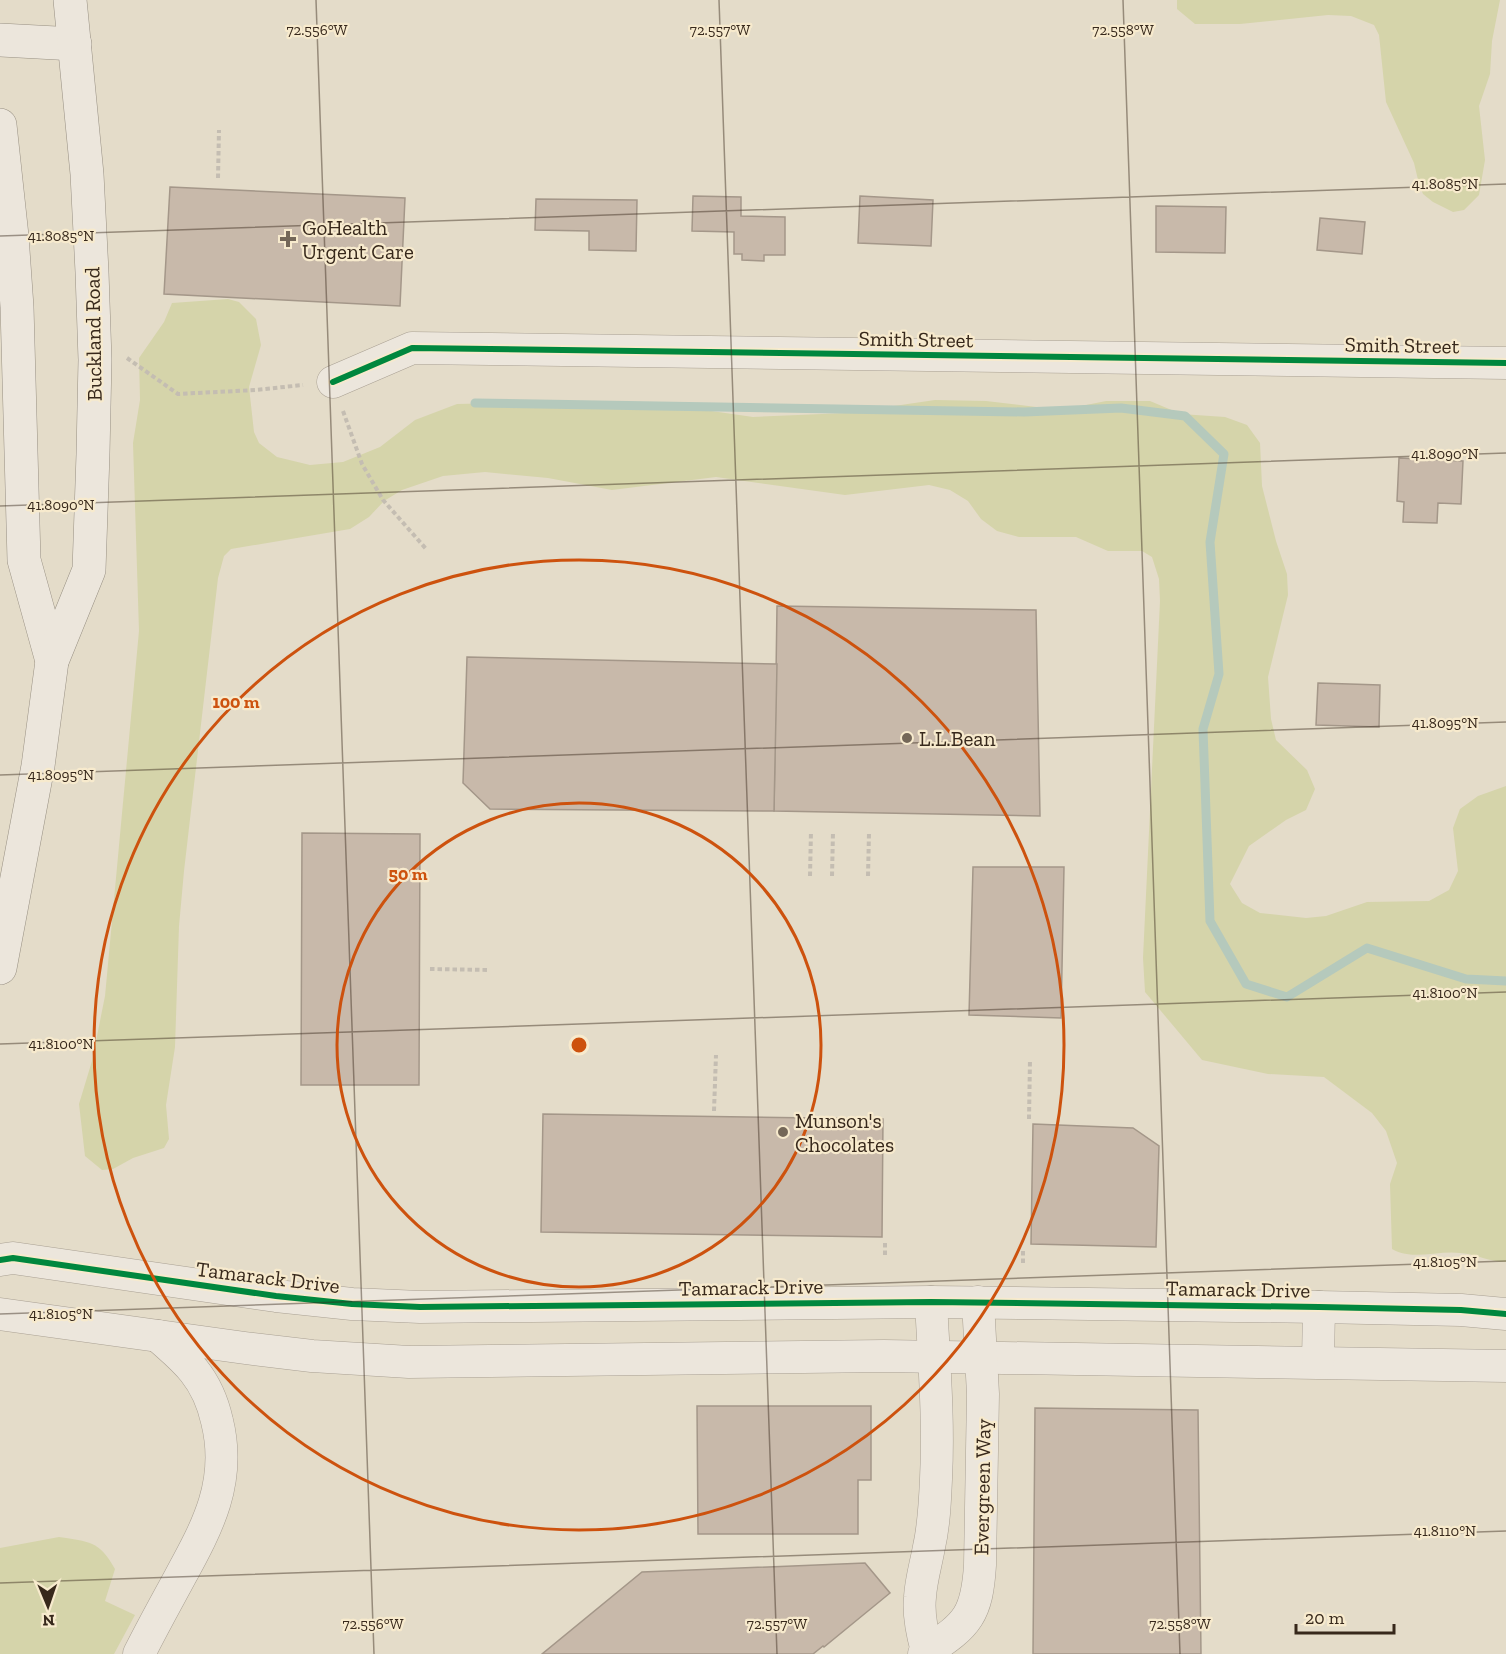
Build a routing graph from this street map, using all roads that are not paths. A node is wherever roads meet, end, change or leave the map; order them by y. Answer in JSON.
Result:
{"nodes":[{"id":1,"x":70,"y":0,"type":"edge"},
{"id":2,"x":0,"y":40,"type":"edge"},
{"id":3,"x":75,"y":44,"type":"junction"},
{"id":4,"x":0,"y":125,"type":"edge"},
{"id":5,"x":1506,"y":363,"type":"edge"},
{"id":6,"x":333,"y":382,"type":"road end"},
{"id":7,"x":52,"y":661,"type":"junction"},
{"id":8,"x":0,"y":968,"type":"edge"},
{"id":9,"x":0,"y":1260,"type":"edge"},
{"id":10,"x":931,"y":1302,"type":"junction"},
{"id":11,"x":978,"y":1302,"type":"junction"},
{"id":12,"x":1319,"y":1307,"type":"junction"},
{"id":13,"x":0,"y":1314,"type":"edge"},
{"id":14,"x":1506,"y":1314,"type":"edge"},
{"id":15,"x":158,"y":1336,"type":"junction"},
{"id":16,"x":934,"y":1357,"type":"junction"},
{"id":17,"x":981,"y":1357,"type":"junction"},
{"id":18,"x":1318,"y":1362,"type":"junction"},
{"id":19,"x":1506,"y":1366,"type":"edge"},
{"id":20,"x":925,"y":1652,"type":"edge"},
{"id":21,"x":139,"y":1654,"type":"edge"}],
"edges":[{"from":1,"to":3,"type":"main road","name":"Buckland Road"},
{"from":2,"to":3,"type":"main road"},
{"from":3,"to":7,"type":"main road","name":"Buckland Road"},
{"from":4,"to":7,"type":"main road","name":"Buckland Road"},
{"from":5,"to":6,"type":"street","name":"Smith Street"},
{"from":7,"to":8,"type":"main road","name":"Buckland Road"},
{"from":9,"to":10,"type":"street","name":"Tamarack Drive"},
{"from":10,"to":11,"type":"street","name":"Tamarack Drive"},
{"from":10,"to":16,"type":"street","name":"Evergreen Way"},
{"from":11,"to":12,"type":"street","name":"Tamarack Drive"},
{"from":11,"to":17,"type":"street","name":"Evergreen Way"},
{"from":12,"to":14,"type":"street","name":"Tamarack Drive"},
{"from":12,"to":18,"type":"street","name":"Tamarack Drive"},
{"from":13,"to":15,"type":"street"},
{"from":15,"to":16,"type":"street"},
{"from":15,"to":21,"type":"street"},
{"from":16,"to":17,"type":"street"},
{"from":16,"to":20,"type":"street","name":"Evergreen Way"},
{"from":17,"to":18,"type":"street"},
{"from":17,"to":20,"type":"street","name":"Evergreen Way"},
{"from":18,"to":19,"type":"street"}]}
